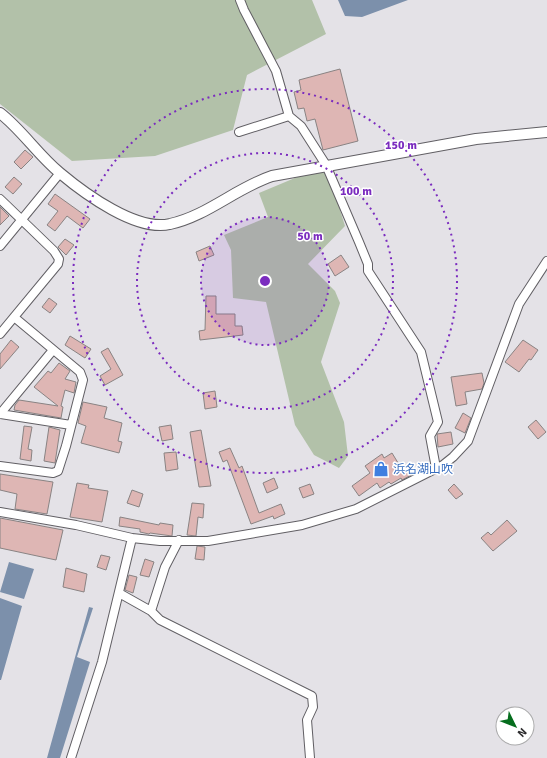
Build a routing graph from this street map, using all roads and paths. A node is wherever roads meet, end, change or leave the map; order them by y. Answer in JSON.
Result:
{"nodes":[{"id":1,"x":240,"y":0,"type":"edge"},
{"id":2,"x":0,"y":113,"type":"edge"},
{"id":3,"x":289,"y":116,"type":"junction"},
{"id":4,"x":239,"y":132,"type":"dead end"},
{"id":5,"x":547,"y":132,"type":"edge"},
{"id":6,"x":326,"y":165,"type":"junction"},
{"id":7,"x":60,"y":173,"type":"junction"},
{"id":8,"x":0,"y":199,"type":"edge"},
{"id":9,"x":22,"y":220,"type":"junction"},
{"id":10,"x":0,"y":246,"type":"edge"},
{"id":11,"x":547,"y":261,"type":"edge"},
{"id":12,"x":14,"y":317,"type":"junction"},
{"id":13,"x":0,"y":334,"type":"edge"},
{"id":14,"x":53,"y":350,"type":"junction"},
{"id":15,"x":0,"y":414,"type":"edge"},
{"id":16,"x":71,"y":425,"type":"junction"},
{"id":17,"x":0,"y":466,"type":"edge"},
{"id":18,"x":436,"y":468,"type":"junction"},
{"id":19,"x":0,"y":512,"type":"edge"},
{"id":20,"x":132,"y":538,"type":"junction"},
{"id":21,"x":179,"y":540,"type":"junction"},
{"id":22,"x":119,"y":593,"type":"junction"},
{"id":23,"x":151,"y":612,"type":"junction"},
{"id":24,"x":71,"y":758,"type":"edge"},
{"id":25,"x":310,"y":758,"type":"edge"}],
"edges":[{"from":1,"to":3,"type":"street"},
{"from":2,"to":7,"type":"street"},
{"from":3,"to":4,"type":"street"},
{"from":3,"to":6,"type":"street"},
{"from":5,"to":6,"type":"street"},
{"from":6,"to":7,"type":"street"},
{"from":6,"to":18,"type":"street"},
{"from":7,"to":9,"type":"street"},
{"from":8,"to":9,"type":"street"},
{"from":9,"to":10,"type":"street"},
{"from":9,"to":12,"type":"street"},
{"from":11,"to":18,"type":"street"},
{"from":12,"to":13,"type":"street"},
{"from":12,"to":14,"type":"street"},
{"from":14,"to":15,"type":"street"},
{"from":14,"to":16,"type":"street"},
{"from":15,"to":16,"type":"street"},
{"from":16,"to":17,"type":"street"},
{"from":18,"to":21,"type":"street"},
{"from":19,"to":20,"type":"street"},
{"from":20,"to":21,"type":"street"},
{"from":20,"to":22,"type":"street"},
{"from":21,"to":23,"type":"street"},
{"from":22,"to":23,"type":"street"},
{"from":22,"to":24,"type":"street"},
{"from":23,"to":25,"type":"street"}]}
